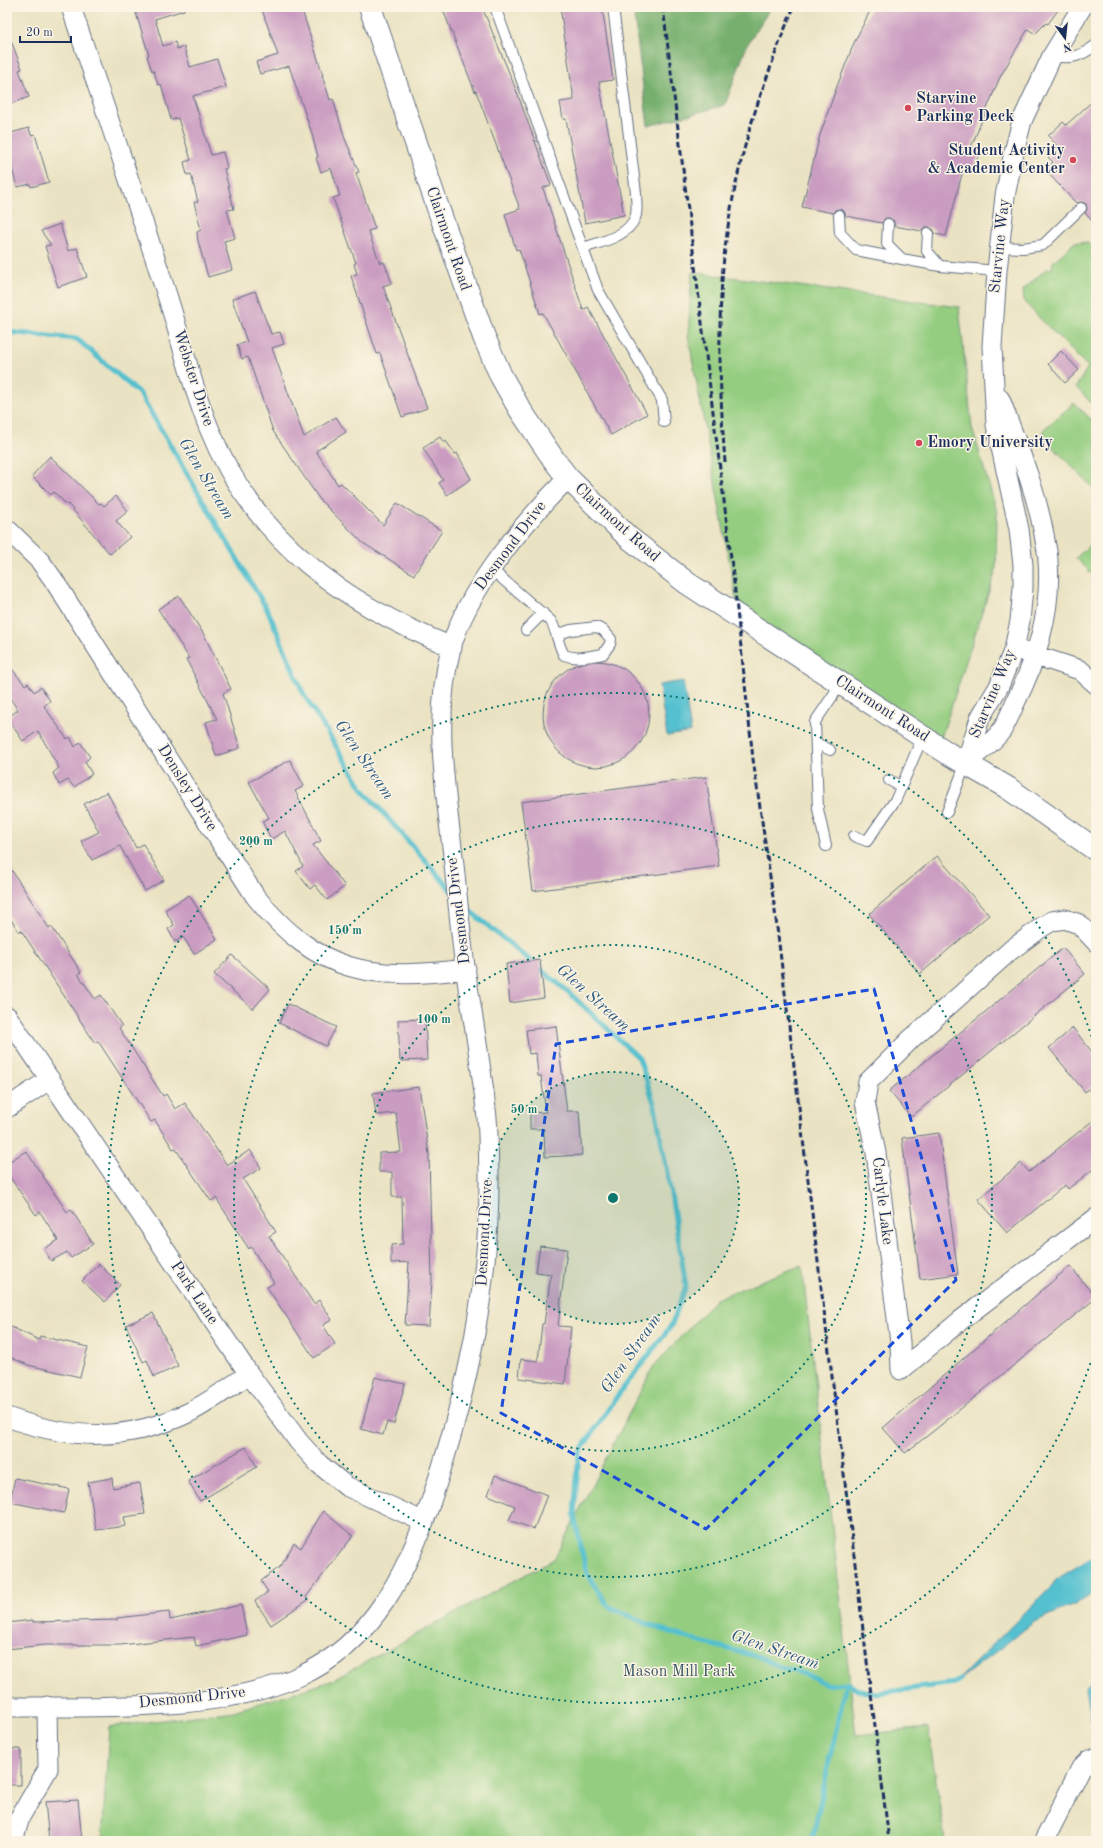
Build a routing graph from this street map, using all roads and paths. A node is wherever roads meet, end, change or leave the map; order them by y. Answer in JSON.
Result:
{"nodes":[{"id":1,"x":71,"y":7,"type":"edge"},
{"id":2,"x":370,"y":7,"type":"edge"},
{"id":3,"x":495,"y":7,"type":"edge"},
{"id":4,"x":613,"y":7,"type":"edge"},
{"id":5,"x":1082,"y":7,"type":"edge"},
{"id":6,"x":1096,"y":45,"type":"edge"},
{"id":7,"x":1052,"y":56,"type":"junction"},
{"id":8,"x":1081,"y":208,"type":"dead end"},
{"id":9,"x":839,"y":214,"type":"dead end"},
{"id":10,"x":888,"y":224,"type":"dead end"},
{"id":11,"x":928,"y":233,"type":"dead end"},
{"id":12,"x":583,"y":248,"type":"junction"},
{"id":13,"x":999,"y":248,"type":"junction"},
{"id":14,"x":902,"y":259,"type":"junction"},
{"id":15,"x":940,"y":266,"type":"junction"},
{"id":16,"x":997,"y":271,"type":"junction"},
{"id":17,"x":994,"y":383,"type":"junction"},
{"id":18,"x":664,"y":422,"type":"dead end"},
{"id":19,"x":568,"y":478,"type":"junction"},
{"id":20,"x":7,"y":529,"type":"edge"},
{"id":21,"x":491,"y":569,"type":"junction"},
{"id":22,"x":543,"y":613,"type":"junction"},
{"id":23,"x":526,"y":630,"type":"dead end"},
{"id":24,"x":558,"y":638,"type":"junction"},
{"id":25,"x":452,"y":647,"type":"junction"},
{"id":26,"x":1014,"y":649,"type":"junction"},
{"id":27,"x":1036,"y":656,"type":"junction"},
{"id":28,"x":842,"y":682,"type":"junction"},
{"id":29,"x":1096,"y":684,"type":"edge"},
{"id":30,"x":923,"y":736,"type":"junction"},
{"id":31,"x":816,"y":743,"type":"junction"},
{"id":32,"x":830,"y":750,"type":"dead end"},
{"id":33,"x":966,"y":763,"type":"junction"},
{"id":34,"x":890,"y":780,"type":"dead end"},
{"id":35,"x":902,"y":787,"type":"junction"},
{"id":36,"x":947,"y":812,"type":"dead end"},
{"id":37,"x":854,"y":836,"type":"dead end"},
{"id":38,"x":826,"y":846,"type":"dead end"},
{"id":39,"x":1096,"y":850,"type":"edge"},
{"id":40,"x":1096,"y":942,"type":"edge"},
{"id":41,"x":466,"y":969,"type":"junction"},
{"id":42,"x":7,"y":1016,"type":"edge"},
{"id":43,"x":50,"y":1079,"type":"junction"},
{"id":44,"x":7,"y":1108,"type":"edge"},
{"id":45,"x":1096,"y":1218,"type":"edge"},
{"id":46,"x":249,"y":1374,"type":"junction"},
{"id":47,"x":7,"y":1417,"type":"edge"},
{"id":48,"x":424,"y":1522,"type":"junction"},
{"id":49,"x":47,"y":1706,"type":"junction"},
{"id":50,"x":7,"y":1707,"type":"edge"},
{"id":51,"x":1096,"y":1758,"type":"edge"},
{"id":52,"x":13,"y":1815,"type":"edge"},
{"id":53,"x":13,"y":1841,"type":"edge"},
{"id":54,"x":1044,"y":1841,"type":"edge"}],
"edges":[{"from":1,"to":25,"type":"street","name":"Webster Drive"},
{"from":2,"to":19,"type":"main road","name":"Clairmont Road"},
{"from":3,"to":12,"type":"lane"},
{"from":4,"to":12,"type":"lane"},
{"from":5,"to":7,"type":"street","name":"Starvine Way"},
{"from":6,"to":7,"type":"lane"},
{"from":7,"to":13,"type":"street","name":"Starvine Way"},
{"from":8,"to":13,"type":"lane"},
{"from":9,"to":14,"type":"lane"},
{"from":10,"to":14,"type":"lane"},
{"from":11,"to":15,"type":"lane"},
{"from":12,"to":18,"type":"lane"},
{"from":13,"to":16,"type":"street","name":"Starvine Way"},
{"from":14,"to":15,"type":"lane"},
{"from":15,"to":16,"type":"lane"},
{"from":16,"to":17,"type":"street","name":"Starvine Way"},
{"from":17,"to":26,"type":"street","name":"Starvine Way"},
{"from":17,"to":27,"type":"street","name":"Starvine Way"},
{"from":19,"to":21,"type":"street","name":"Desmond Drive"},
{"from":19,"to":28,"type":"main road","name":"Clairmont Road"},
{"from":20,"to":41,"type":"street","name":"Densley Drive"},
{"from":21,"to":22,"type":"lane"},
{"from":21,"to":25,"type":"street","name":"Desmond Drive"},
{"from":22,"to":23,"type":"lane"},
{"from":22,"to":24,"type":"lane"},
{"from":24,"to":24,"type":"lane"},
{"from":25,"to":41,"type":"street","name":"Desmond Drive"},
{"from":26,"to":27,"type":"street"},
{"from":26,"to":33,"type":"street","name":"Starvine Way"},
{"from":27,"to":29,"type":"street"},
{"from":27,"to":33,"type":"street","name":"Starvine Way"},
{"from":28,"to":30,"type":"main road","name":"Clairmont Road"},
{"from":28,"to":31,"type":"lane"},
{"from":30,"to":33,"type":"main road","name":"Clairmont Road"},
{"from":30,"to":35,"type":"lane"},
{"from":31,"to":32,"type":"lane"},
{"from":31,"to":38,"type":"lane"},
{"from":33,"to":36,"type":"lane"},
{"from":33,"to":39,"type":"main road","name":"Clairmont Road"},
{"from":34,"to":35,"type":"lane"},
{"from":35,"to":37,"type":"lane"},
{"from":40,"to":45,"type":"street","name":"Carlyle Lake"},
{"from":41,"to":48,"type":"street","name":"Desmond Drive"},
{"from":42,"to":43,"type":"street","name":"Park Lane"},
{"from":43,"to":44,"type":"street"},
{"from":43,"to":46,"type":"street","name":"Park Lane"},
{"from":46,"to":47,"type":"street"},
{"from":46,"to":48,"type":"street","name":"Park Lane"},
{"from":48,"to":49,"type":"street","name":"Desmond Drive"},
{"from":49,"to":50,"type":"street","name":"Desmond Drive"},
{"from":49,"to":52,"type":"street"},
{"from":51,"to":54,"type":"street"},
{"from":52,"to":53,"type":"street"}]}
